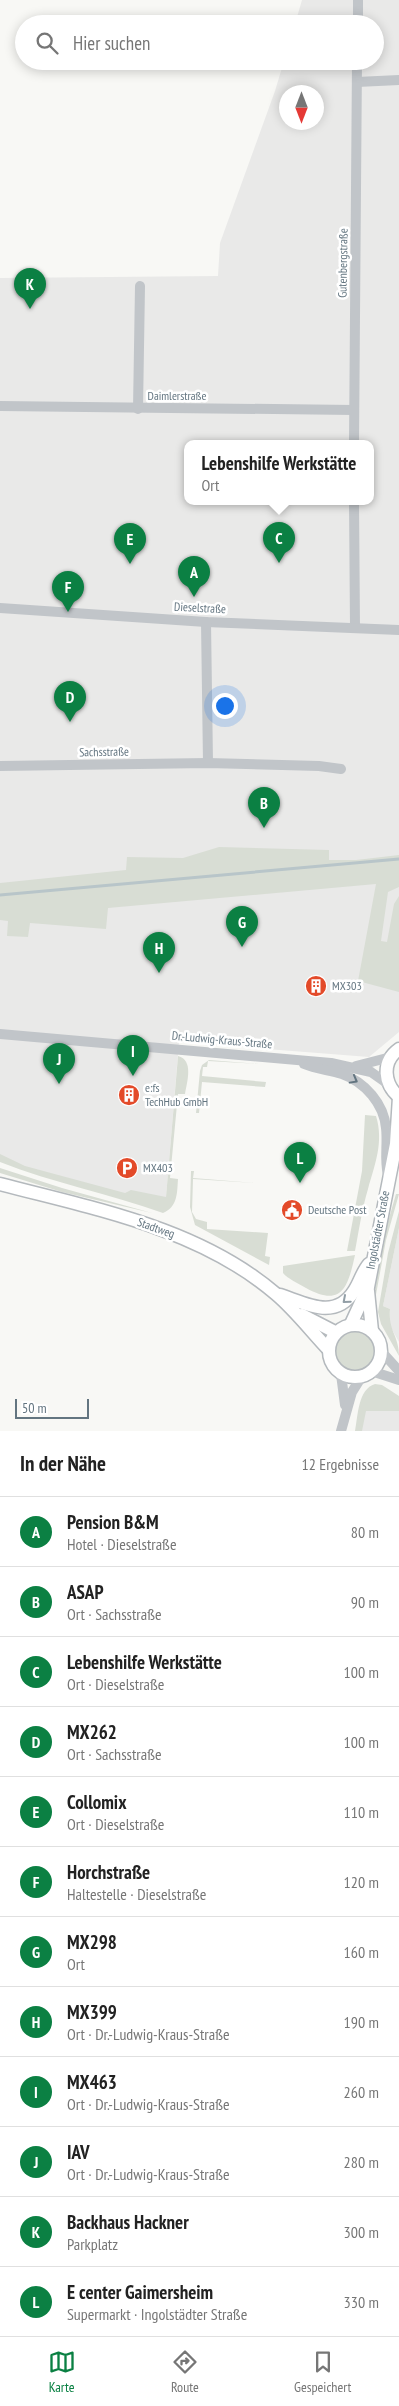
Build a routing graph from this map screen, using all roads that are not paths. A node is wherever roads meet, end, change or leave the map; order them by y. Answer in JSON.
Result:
{"nodes":[{"id":1,"x":358,"y":0,"type":"edge"},
{"id":2,"x":358,"y":15,"type":"edge"},
{"id":3,"x":357,"y":70,"type":"edge"},
{"id":4,"x":399,"y":80,"type":"edge"},
{"id":5,"x":357,"y":82,"type":"junction"},
{"id":6,"x":140,"y":286,"type":"dead end"},
{"id":7,"x":0,"y":406,"type":"edge"},
{"id":8,"x":138,"y":409,"type":"junction"},
{"id":9,"x":354,"y":410,"type":"junction"},
{"id":10,"x":354,"y":440,"type":"edge"},
{"id":11,"x":354,"y":505,"type":"edge"},
{"id":12,"x":0,"y":608,"type":"edge"},
{"id":13,"x":206,"y":622,"type":"junction"},
{"id":14,"x":355,"y":627,"type":"junction"},
{"id":15,"x":399,"y":630,"type":"edge"},
{"id":16,"x":208,"y":763,"type":"junction"},
{"id":17,"x":0,"y":766,"type":"edge"},
{"id":18,"x":341,"y":769,"type":"dead end"},
{"id":19,"x":0,"y":1034,"type":"edge"},
{"id":20,"x":395,"y":1053,"type":"edge"},
{"id":21,"x":292,"y":1059,"type":"junction"},
{"id":22,"x":352,"y":1066,"type":"junction"},
{"id":23,"x":388,"y":1084,"type":"junction"},
{"id":24,"x":399,"y":1097,"type":"edge"},
{"id":25,"x":397,"y":1140,"type":"edge"},
{"id":26,"x":388,"y":1176,"type":"junction"},
{"id":27,"x":0,"y":1184,"type":"edge"},
{"id":28,"x":373,"y":1260,"type":"junction"},
{"id":29,"x":368,"y":1287,"type":"junction"},
{"id":30,"x":276,"y":1294,"type":"junction"},
{"id":31,"x":293,"y":1311,"type":"junction"},
{"id":32,"x":351,"y":1324,"type":"junction"},
{"id":33,"x":372,"y":1331,"type":"junction"},
{"id":34,"x":335,"y":1332,"type":"junction"},
{"id":35,"x":328,"y":1349,"type":"junction"},
{"id":36,"x":381,"y":1351,"type":"junction"},
{"id":37,"x":399,"y":1371,"type":"edge"},
{"id":38,"x":341,"y":1374,"type":"junction"},
{"id":39,"x":366,"y":1374,"type":"junction"},
{"id":40,"x":399,"y":1380,"type":"edge"},
{"id":41,"x":345,"y":1411,"type":"junction"},
{"id":42,"x":341,"y":1431,"type":"edge"}],
"edges":[{"from":1,"to":2,"type":"street"},
{"from":3,"to":5,"type":"street","name":"Gutenbergstraße"},
{"from":4,"to":5,"type":"street"},
{"from":5,"to":9,"type":"street","name":"Gutenbergstraße"},
{"from":6,"to":8,"type":"street"},
{"from":7,"to":8,"type":"street","name":"Daimlerstraße"},
{"from":8,"to":9,"type":"street","name":"Daimlerstraße"},
{"from":9,"to":10,"type":"street","name":"Gutenbergstraße"},
{"from":11,"to":14,"type":"street"},
{"from":12,"to":13,"type":"street","name":"Dieselstraße"},
{"from":13,"to":14,"type":"street","name":"Dieselstraße"},
{"from":13,"to":16,"type":"street"},
{"from":14,"to":15,"type":"street","name":"Dieselstraße"},
{"from":16,"to":17,"type":"street","name":"Sachsstraße"},
{"from":16,"to":18,"type":"street","name":"Sachsstraße"},
{"from":19,"to":21,"type":"street","name":"Dr.-Ludwig-Kraus-Straße"},
{"from":20,"to":22,"type":"street","name":"Dr.-Ludwig-Kraus-Straße"},
{"from":20,"to":23,"type":"main road"},
{"from":21,"to":22,"type":"street","name":"Dr.-Ludwig-Kraus-Straße"},
{"from":21,"to":26,"type":"street","one_way":true},
{"from":22,"to":23,"type":"street","name":"Dr.-Ludwig-Kraus-Straße"},
{"from":23,"to":24,"type":"main road"},
{"from":24,"to":25,"type":"main road","name":"Ingolstädter Straße"},
{"from":25,"to":26,"type":"main road","name":"Ingolstädter Straße"},
{"from":26,"to":28,"type":"main road","name":"Ingolstädter Straße"},
{"from":27,"to":30,"type":"main road","name":"Stadtweg"},
{"from":28,"to":29,"type":"main road","name":"Ingolstädter Straße"},
{"from":28,"to":30,"type":"main road","one_way":true},
{"from":29,"to":32,"type":"main road","name":"Ingolstädter Straße"},
{"from":29,"to":33,"type":"main road","name":"Ingolstädter Straße"},
{"from":30,"to":31,"type":"main road","name":"Stadtweg"},
{"from":31,"to":34,"type":"main road","name":"Stadtweg"},
{"from":31,"to":35,"type":"main road","name":"Stadtweg"},
{"from":32,"to":33,"type":"main road"},
{"from":32,"to":34,"type":"main road"},
{"from":33,"to":36,"type":"main road"},
{"from":34,"to":35,"type":"main road"},
{"from":35,"to":38,"type":"main road"},
{"from":36,"to":37,"type":"street"},
{"from":36,"to":39,"type":"main road"},
{"from":38,"to":39,"type":"main road"},
{"from":38,"to":41,"type":"street"},
{"from":39,"to":40,"type":"street"},
{"from":39,"to":41,"type":"street"},
{"from":41,"to":42,"type":"street"}]}
